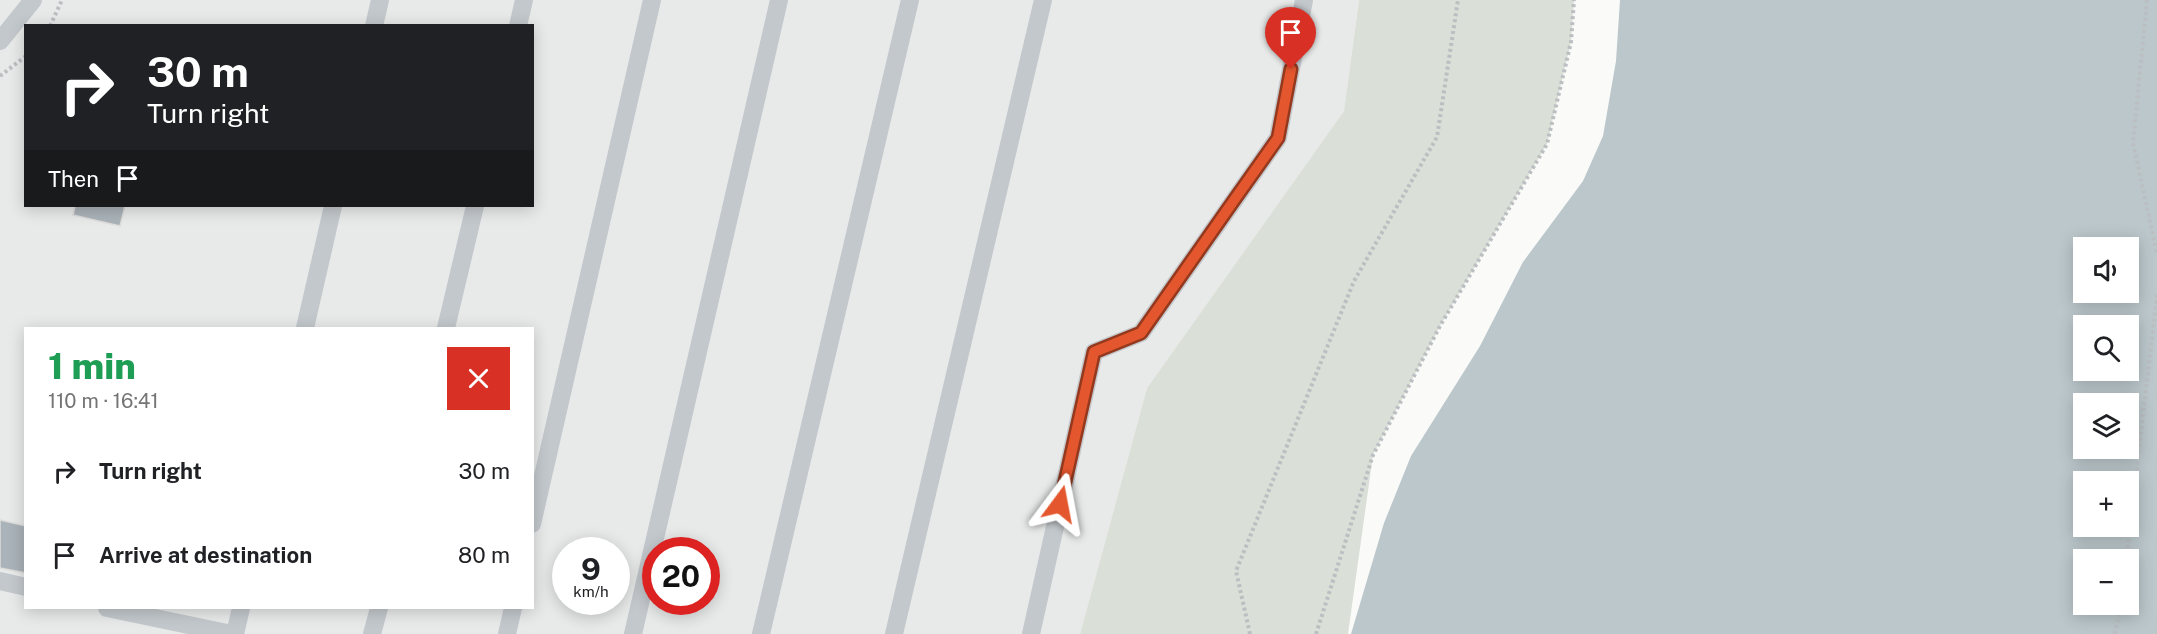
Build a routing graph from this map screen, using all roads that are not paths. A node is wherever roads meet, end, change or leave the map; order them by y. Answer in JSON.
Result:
{"nodes":[{"id":1,"x":33,"y":0,"type":"edge"},
{"id":2,"x":380,"y":0,"type":"edge"},
{"id":3,"x":524,"y":0,"type":"edge"},
{"id":4,"x":652,"y":0,"type":"edge"},
{"id":5,"x":779,"y":0,"type":"edge"},
{"id":6,"x":910,"y":0,"type":"edge"},
{"id":7,"x":1043,"y":0,"type":"edge"},
{"id":8,"x":1304,"y":0,"type":"edge"},
{"id":9,"x":374,"y":24,"type":"edge"},
{"id":10,"x":518,"y":24,"type":"edge"},
{"id":11,"x":0,"y":41,"type":"edge"},
{"id":12,"x":333,"y":207,"type":"edge"},
{"id":13,"x":475,"y":207,"type":"edge"},
{"id":14,"x":305,"y":327,"type":"edge"},
{"id":15,"x":446,"y":327,"type":"edge"},
{"id":16,"x":534,"y":515,"type":"edge"},
{"id":17,"x":0,"y":581,"type":"edge"},
{"id":18,"x":24,"y":587,"type":"edge"},
{"id":19,"x":112,"y":609,"type":"edge"},
{"id":20,"x":241,"y":609,"type":"edge"},
{"id":21,"x":379,"y":609,"type":"edge"},
{"id":22,"x":513,"y":609,"type":"edge"},
{"id":23,"x":233,"y":634,"type":"edge"},
{"id":24,"x":372,"y":634,"type":"edge"},
{"id":25,"x":507,"y":634,"type":"edge"},
{"id":26,"x":633,"y":634,"type":"edge"},
{"id":27,"x":761,"y":634,"type":"edge"},
{"id":28,"x":894,"y":634,"type":"edge"},
{"id":29,"x":1030,"y":634,"type":"edge"}],
"edges":[{"from":1,"to":11,"type":"lane"},
{"from":2,"to":9,"type":"lane"},
{"from":3,"to":10,"type":"lane"},
{"from":4,"to":16,"type":"lane"},
{"from":5,"to":26,"type":"lane"},
{"from":6,"to":27,"type":"lane"},
{"from":7,"to":28,"type":"lane"},
{"from":8,"to":29,"type":"lane"},
{"from":12,"to":14,"type":"lane"},
{"from":13,"to":15,"type":"lane"},
{"from":17,"to":18,"type":"lane"},
{"from":19,"to":23,"type":"lane"},
{"from":20,"to":23,"type":"lane"},
{"from":21,"to":24,"type":"lane"},
{"from":22,"to":25,"type":"lane"}]}
